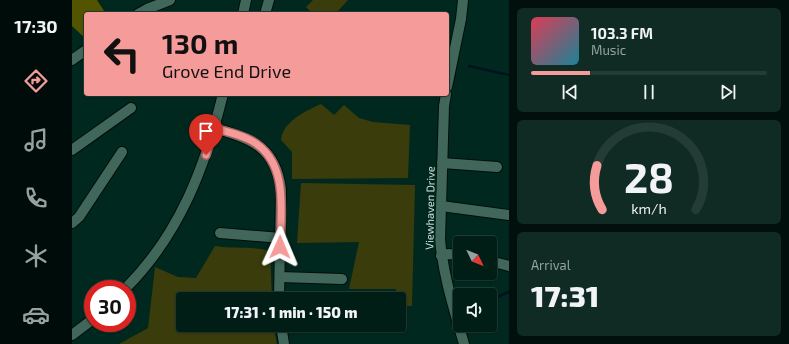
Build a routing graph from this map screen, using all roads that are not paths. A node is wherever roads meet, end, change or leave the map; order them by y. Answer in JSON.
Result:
{"nodes":[{"id":1,"x":170,"y":0,"type":"edge"},
{"id":2,"x":246,"y":0,"type":"edge"},
{"id":3,"x":269,"y":0,"type":"edge"},
{"id":4,"x":463,"y":0,"type":"edge"},
{"id":5,"x":142,"y":12,"type":"edge"},
{"id":6,"x":243,"y":12,"type":"edge"},
{"id":7,"x":266,"y":12,"type":"edge"},
{"id":8,"x":84,"y":51,"type":"edge"},
{"id":9,"x":72,"y":60,"type":"edge"},
{"id":10,"x":449,"y":77,"type":"edge"},
{"id":11,"x":222,"y":96,"type":"edge"},
{"id":12,"x":446,"y":96,"type":"edge"},
{"id":13,"x":132,"y":108,"type":"dead end"},
{"id":14,"x":214,"y":128,"type":"junction"},
{"id":15,"x":72,"y":150,"type":"edge"},
{"id":16,"x":122,"y":152,"type":"dead end"},
{"id":17,"x":442,"y":163,"type":"junction"},
{"id":18,"x":497,"y":167,"type":"dead end"},
{"id":19,"x":441,"y":206,"type":"junction"},
{"id":20,"x":509,"y":215,"type":"edge"},
{"id":21,"x":72,"y":223,"type":"edge"},
{"id":22,"x":220,"y":234,"type":"dead end"},
{"id":23,"x":280,"y":238,"type":"junction"},
{"id":24,"x":453,"y":254,"type":"edge"},
{"id":25,"x":441,"y":256,"type":"junction"},
{"id":26,"x":497,"y":263,"type":"edge"},
{"id":27,"x":509,"y":266,"type":"edge"},
{"id":28,"x":280,"y":277,"type":"junction"},
{"id":29,"x":342,"y":279,"type":"dead end"},
{"id":30,"x":134,"y":280,"type":"edge"},
{"id":31,"x":279,"y":292,"type":"edge"},
{"id":32,"x":84,"y":326,"type":"edge"},
{"id":33,"x":282,"y":332,"type":"edge"},
{"id":34,"x":72,"y":335,"type":"edge"},
{"id":35,"x":284,"y":344,"type":"edge"},
{"id":36,"x":464,"y":344,"type":"edge"}],
"edges":[{"from":1,"to":5,"type":"street"},
{"from":2,"to":6,"type":"street"},
{"from":3,"to":7,"type":"street"},
{"from":4,"to":10,"type":"street"},
{"from":8,"to":9,"type":"street"},
{"from":11,"to":14,"type":"street"},
{"from":12,"to":17,"type":"street","name":"Viewhaven Drive"},
{"from":13,"to":15,"type":"street"},
{"from":14,"to":23,"type":"street"},
{"from":14,"to":30,"type":"street"},
{"from":16,"to":21,"type":"street"},
{"from":17,"to":18,"type":"street"},
{"from":17,"to":19,"type":"street","name":"Viewhaven Drive"},
{"from":19,"to":20,"type":"street"},
{"from":19,"to":25,"type":"street","name":"Viewhaven Drive"},
{"from":22,"to":23,"type":"street"},
{"from":23,"to":28,"type":"street"},
{"from":24,"to":25,"type":"street"},
{"from":25,"to":36,"type":"street","name":"Viewhaven Drive"},
{"from":26,"to":27,"type":"street"},
{"from":28,"to":29,"type":"street"},
{"from":28,"to":31,"type":"street"},
{"from":32,"to":34,"type":"street"},
{"from":33,"to":35,"type":"street"}]}
